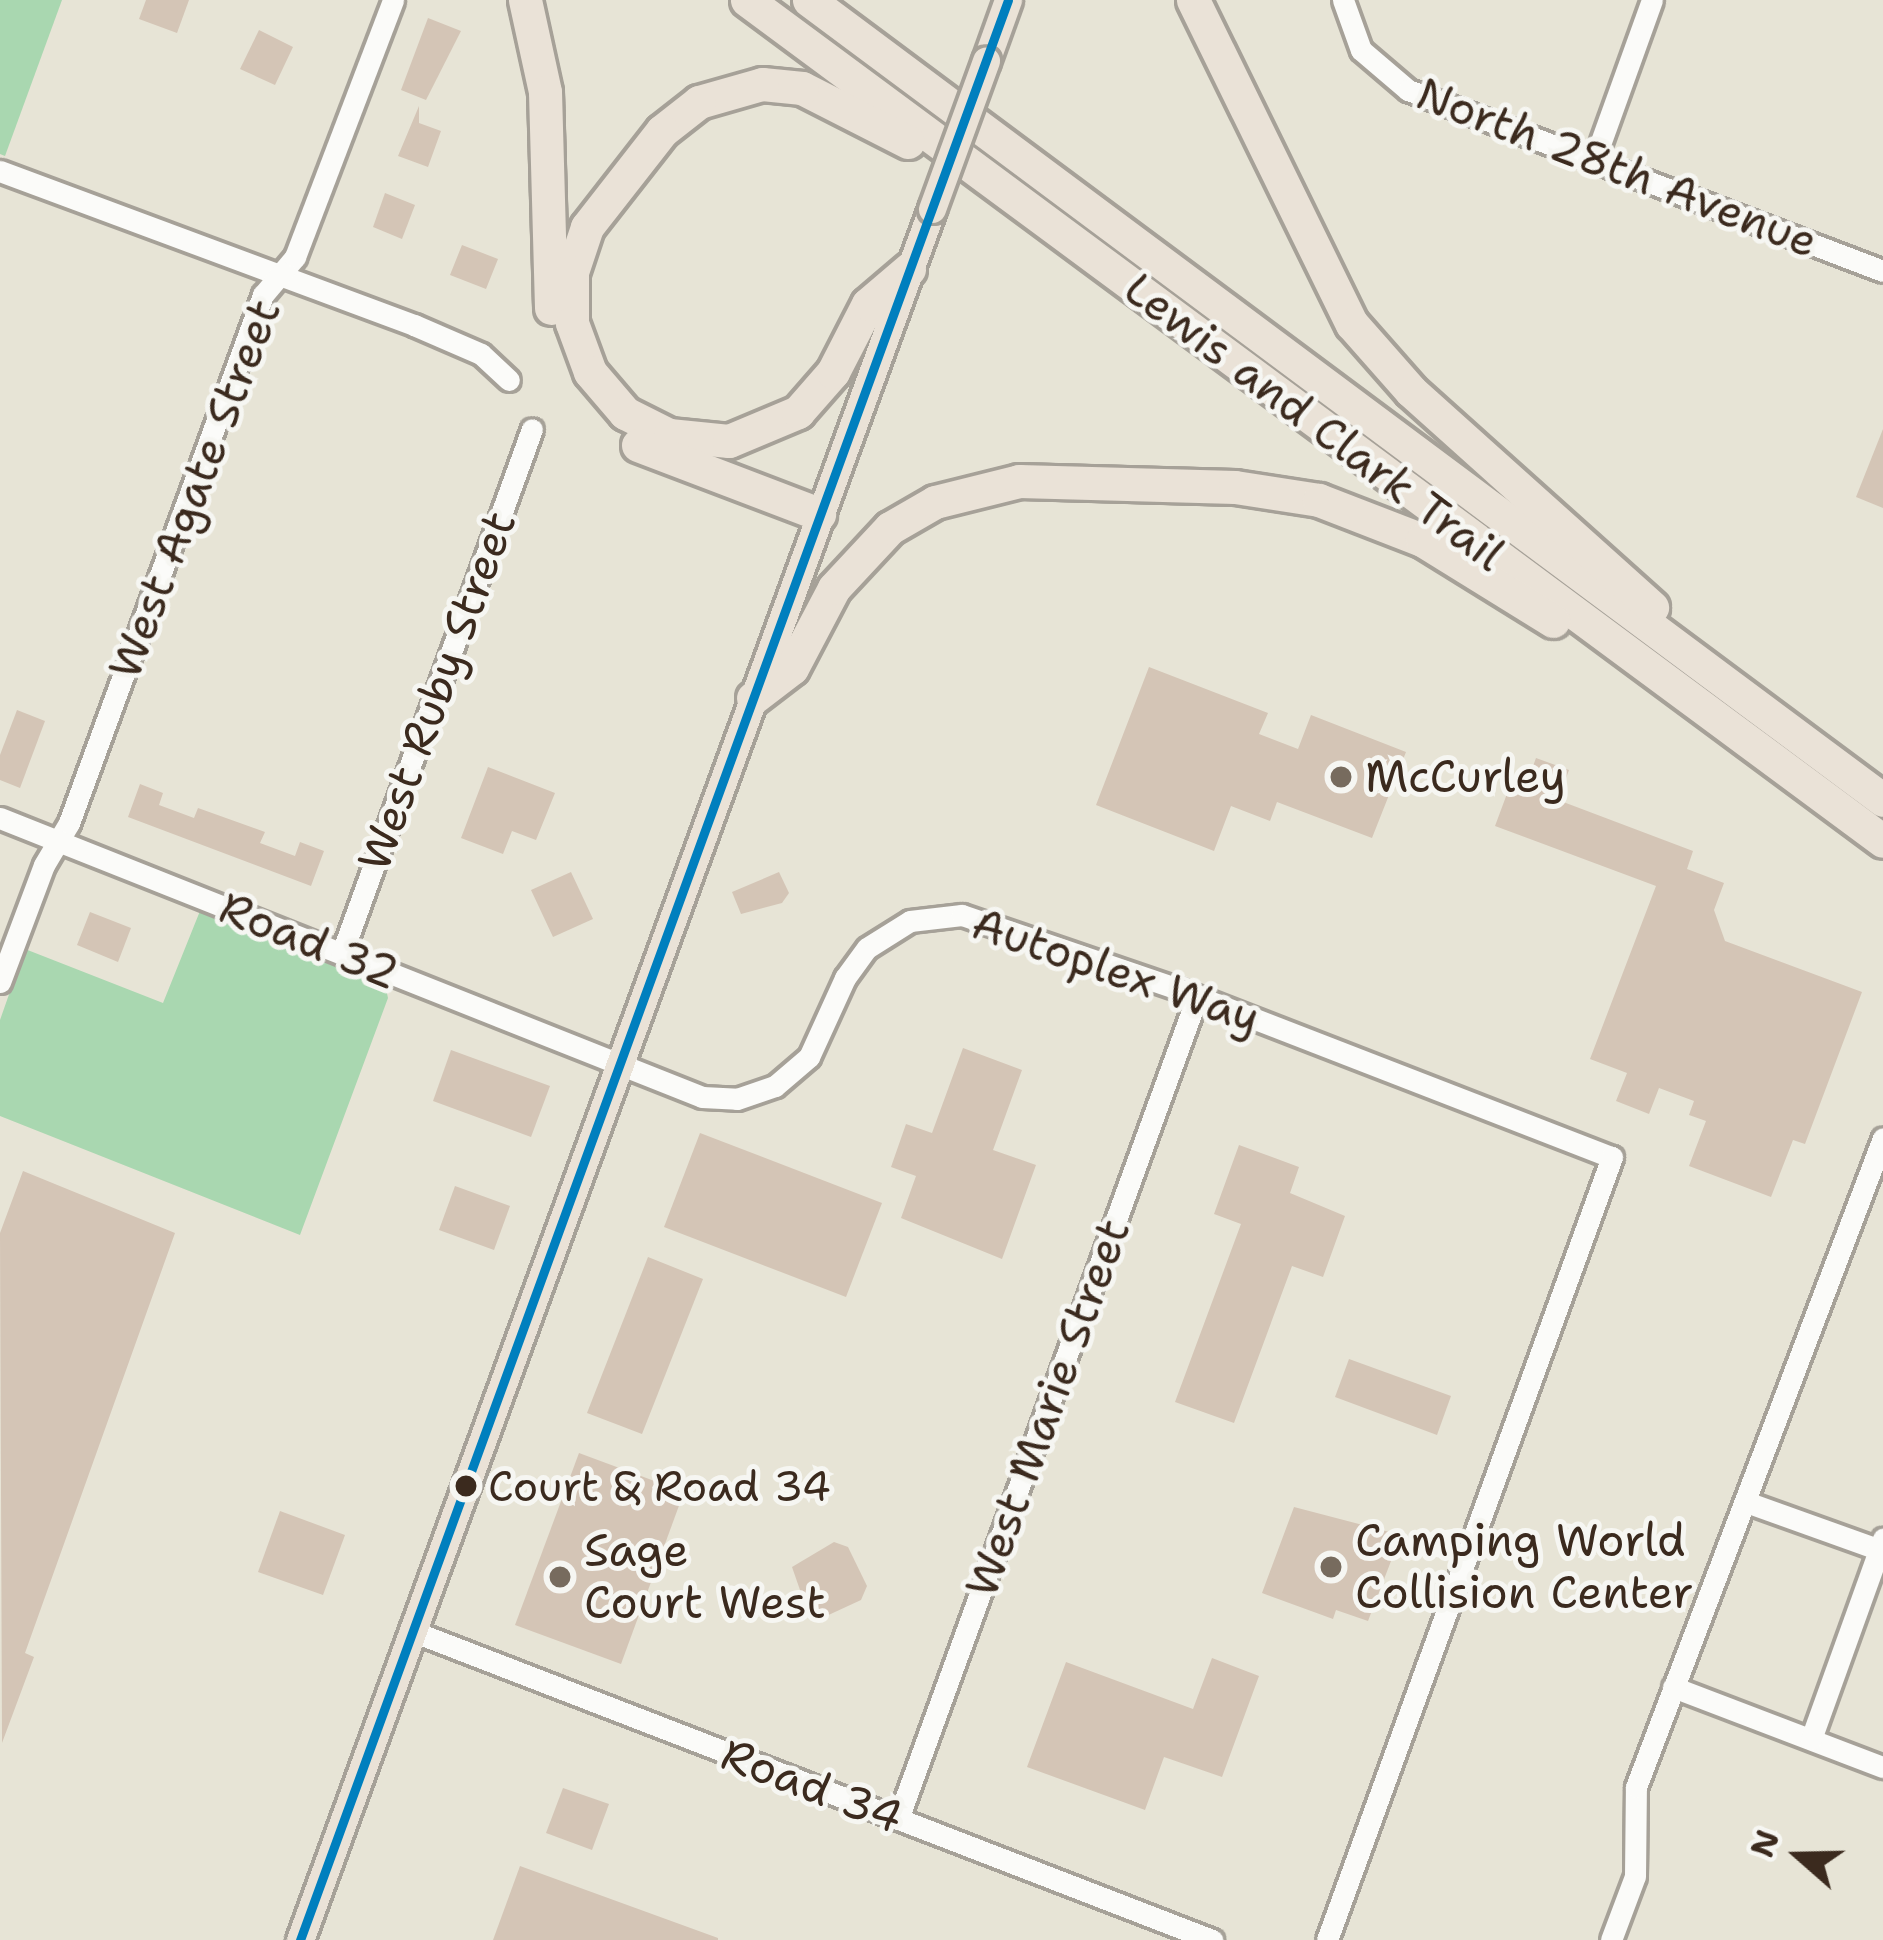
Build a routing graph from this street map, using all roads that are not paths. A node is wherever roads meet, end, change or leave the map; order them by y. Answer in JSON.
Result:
{"nodes":[{"id":1,"x":393,"y":0,"type":"edge"},
{"id":2,"x":525,"y":0,"type":"edge"},
{"id":3,"x":747,"y":0,"type":"edge"},
{"id":4,"x":809,"y":0,"type":"edge"},
{"id":5,"x":1008,"y":0,"type":"edge"},
{"id":6,"x":1193,"y":0,"type":"edge"},
{"id":7,"x":1343,"y":0,"type":"edge"},
{"id":8,"x":1652,"y":0,"type":"edge"},
{"id":9,"x":939,"y":146,"type":"junction"},
{"id":10,"x":1594,"y":161,"type":"junction"},
{"id":11,"x":0,"y":171,"type":"edge"},
{"id":12,"x":1882,"y":266,"type":"edge"},
{"id":13,"x":909,"y":269,"type":"junction"},
{"id":14,"x":280,"y":276,"type":"junction"},
{"id":15,"x":509,"y":380,"type":"dead end"},
{"id":16,"x":532,"y":429,"type":"dead end"},
{"id":17,"x":819,"y":514,"type":"junction"},
{"id":18,"x":1601,"y":638,"type":"junction"},
{"id":19,"x":1682,"y":653,"type":"junction"},
{"id":20,"x":752,"y":698,"type":"junction"},
{"id":21,"x":1883,"y":800,"type":"edge"},
{"id":22,"x":0,"y":818,"type":"edge"},
{"id":23,"x":58,"y":841,"type":"junction"},
{"id":24,"x":1883,"y":841,"type":"edge"},
{"id":25,"x":342,"y":953,"type":"junction"},
{"id":26,"x":0,"y":982,"type":"edge"},
{"id":27,"x":1198,"y":997,"type":"junction"},
{"id":28,"x":617,"y":1069,"type":"junction"},
{"id":29,"x":1883,"y":1138,"type":"edge"},
{"id":30,"x":1746,"y":1502,"type":"junction"},
{"id":31,"x":1882,"y":1547,"type":"edge"},
{"id":32,"x":412,"y":1631,"type":"junction"},
{"id":33,"x":1673,"y":1687,"type":"junction"},
{"id":34,"x":1811,"y":1739,"type":"junction"},
{"id":35,"x":1883,"y":1767,"type":"edge"},
{"id":36,"x":898,"y":1819,"type":"junction"},
{"id":37,"x":300,"y":1940,"type":"edge"},
{"id":38,"x":1211,"y":1940,"type":"edge"},
{"id":39,"x":1327,"y":1940,"type":"edge"},
{"id":40,"x":1611,"y":1940,"type":"edge"}],
"edges":[{"from":1,"to":14,"type":"street","name":"West Agate Street"},
{"from":2,"to":17,"type":"highway"},
{"from":3,"to":9,"type":"highway","name":"Lewis and Clark Trail"},
{"from":4,"to":19,"type":"highway","name":"Lewis and Clark Trail"},
{"from":5,"to":13,"type":"main road","bridge":true},
{"from":6,"to":19,"type":"highway"},
{"from":7,"to":10,"type":"street","name":"North 28th Avenue"},
{"from":8,"to":10,"type":"street"},
{"from":9,"to":13,"type":"highway"},
{"from":9,"to":18,"type":"highway","name":"Lewis and Clark Trail"},
{"from":10,"to":12,"type":"street","name":"North 28th Avenue"},
{"from":11,"to":14,"type":"street"},
{"from":13,"to":17,"type":"main road"},
{"from":14,"to":15,"type":"street"},
{"from":14,"to":23,"type":"street","name":"West Agate Street"},
{"from":16,"to":25,"type":"street","name":"West Ruby Street"},
{"from":17,"to":20,"type":"main road"},
{"from":18,"to":20,"type":"highway"},
{"from":18,"to":24,"type":"highway","name":"Lewis and Clark Trail"},
{"from":19,"to":21,"type":"highway","name":"Lewis and Clark Trail"},
{"from":20,"to":28,"type":"main road"},
{"from":22,"to":23,"type":"street","name":"Road 32"},
{"from":23,"to":25,"type":"street","name":"Road 32"},
{"from":23,"to":26,"type":"street","name":"West Agate Street"},
{"from":25,"to":28,"type":"street","name":"Road 32"},
{"from":27,"to":28,"type":"street","name":"Autoplex Way"},
{"from":27,"to":36,"type":"street","name":"West Marie Street"},
{"from":27,"to":39,"type":"street","name":"Autoplex Way"},
{"from":28,"to":32,"type":"main road"},
{"from":29,"to":30,"type":"street"},
{"from":30,"to":31,"type":"street"},
{"from":30,"to":33,"type":"street"},
{"from":31,"to":34,"type":"street"},
{"from":32,"to":36,"type":"street","name":"Road 34"},
{"from":32,"to":37,"type":"main road"},
{"from":33,"to":34,"type":"street"},
{"from":33,"to":40,"type":"street"},
{"from":34,"to":35,"type":"street"},
{"from":36,"to":38,"type":"street","name":"Road 34"}]}
